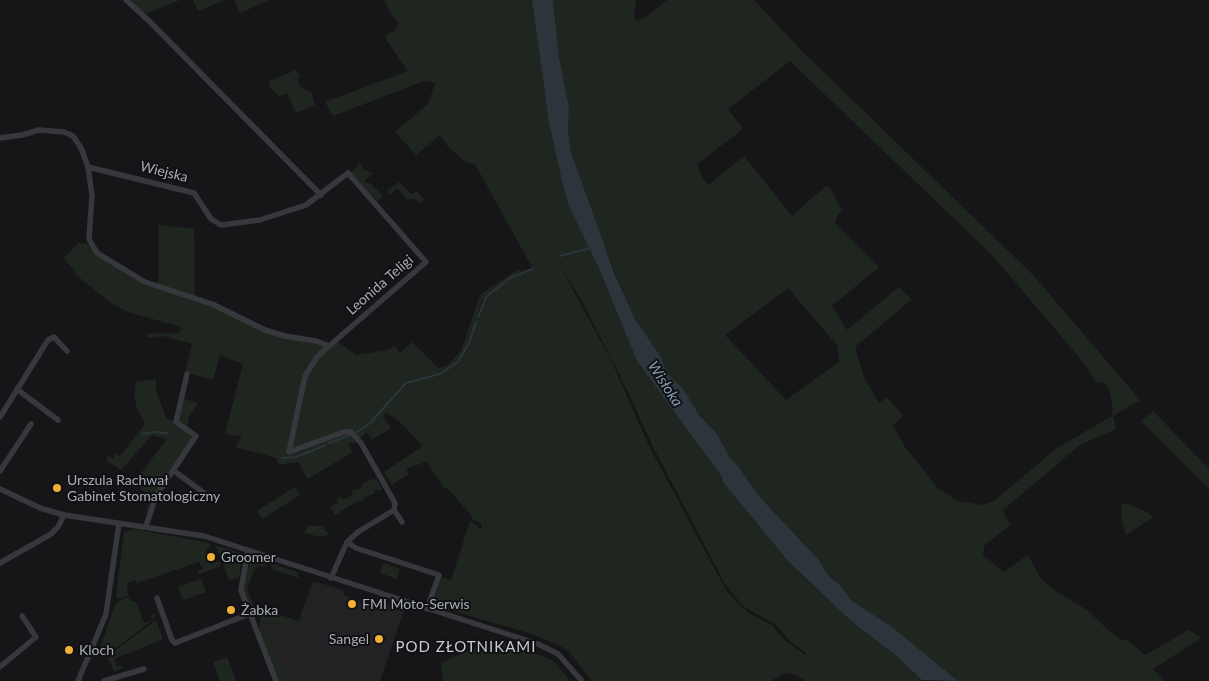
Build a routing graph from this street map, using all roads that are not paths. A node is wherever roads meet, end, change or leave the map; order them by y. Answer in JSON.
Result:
{"nodes":[{"id":1,"x":126,"y":0,"type":"edge"},
{"id":2,"x":0,"y":139,"type":"edge"},
{"id":3,"x":88,"y":167,"type":"junction"},
{"id":4,"x":321,"y":195,"type":"junction"},
{"id":5,"x":329,"y":346,"type":"junction"},
{"id":6,"x":67,"y":351,"type":"dead end"},
{"id":7,"x":187,"y":374,"type":"dead end"},
{"id":8,"x":18,"y":390,"type":"junction"},
{"id":9,"x":0,"y":417,"type":"edge"},
{"id":10,"x":58,"y":420,"type":"dead end"},
{"id":11,"x":31,"y":424,"type":"dead end"},
{"id":12,"x":0,"y":471,"type":"edge"},
{"id":13,"x":174,"y":471,"type":"junction"},
{"id":14,"x":0,"y":489,"type":"edge"},
{"id":15,"x":211,"y":498,"type":"dead end"},
{"id":16,"x":394,"y":510,"type":"junction"},
{"id":17,"x":64,"y":515,"type":"junction"},
{"id":18,"x":402,"y":522,"type":"dead end"},
{"id":19,"x":119,"y":523,"type":"junction"},
{"id":20,"x":146,"y":526,"type":"junction"},
{"id":21,"x":347,"y":542,"type":"junction"},
{"id":22,"x":248,"y":550,"type":"junction"},
{"id":23,"x":0,"y":562,"type":"edge"},
{"id":24,"x":331,"y":578,"type":"junction"},
{"id":25,"x":157,"y":598,"type":"dead end"},
{"id":26,"x":427,"y":609,"type":"junction"},
{"id":27,"x":249,"y":614,"type":"junction"},
{"id":28,"x":22,"y":616,"type":"dead end"},
{"id":29,"x":0,"y":666,"type":"edge"},
{"id":30,"x":144,"y":669,"type":"dead end"},
{"id":31,"x":78,"y":681,"type":"edge"},
{"id":32,"x":104,"y":681,"type":"edge"},
{"id":33,"x":276,"y":681,"type":"edge"},
{"id":34,"x":582,"y":681,"type":"edge"}],
"edges":[{"from":1,"to":4,"type":"street"},
{"from":2,"to":3,"type":"street"},
{"from":3,"to":4,"type":"street","name":"Wiejska"},
{"from":3,"to":5,"type":"street"},
{"from":4,"to":5,"type":"street","name":"Leonida Teligi"},
{"from":5,"to":16,"type":"street"},
{"from":6,"to":8,"type":"street"},
{"from":7,"to":13,"type":"street"},
{"from":8,"to":9,"type":"street"},
{"from":8,"to":10,"type":"street"},
{"from":11,"to":12,"type":"street"},
{"from":13,"to":15,"type":"street"},
{"from":13,"to":20,"type":"street"},
{"from":14,"to":17,"type":"street"},
{"from":16,"to":18,"type":"street"},
{"from":16,"to":21,"type":"street"},
{"from":17,"to":19,"type":"street"},
{"from":17,"to":23,"type":"street"},
{"from":19,"to":20,"type":"street"},
{"from":19,"to":31,"type":"street"},
{"from":20,"to":22,"type":"street"},
{"from":21,"to":24,"type":"street"},
{"from":21,"to":26,"type":"street"},
{"from":22,"to":24,"type":"street"},
{"from":22,"to":27,"type":"street"},
{"from":24,"to":26,"type":"street"},
{"from":25,"to":27,"type":"street"},
{"from":26,"to":34,"type":"street"},
{"from":27,"to":33,"type":"street"},
{"from":28,"to":29,"type":"street"},
{"from":30,"to":32,"type":"street"}]}
